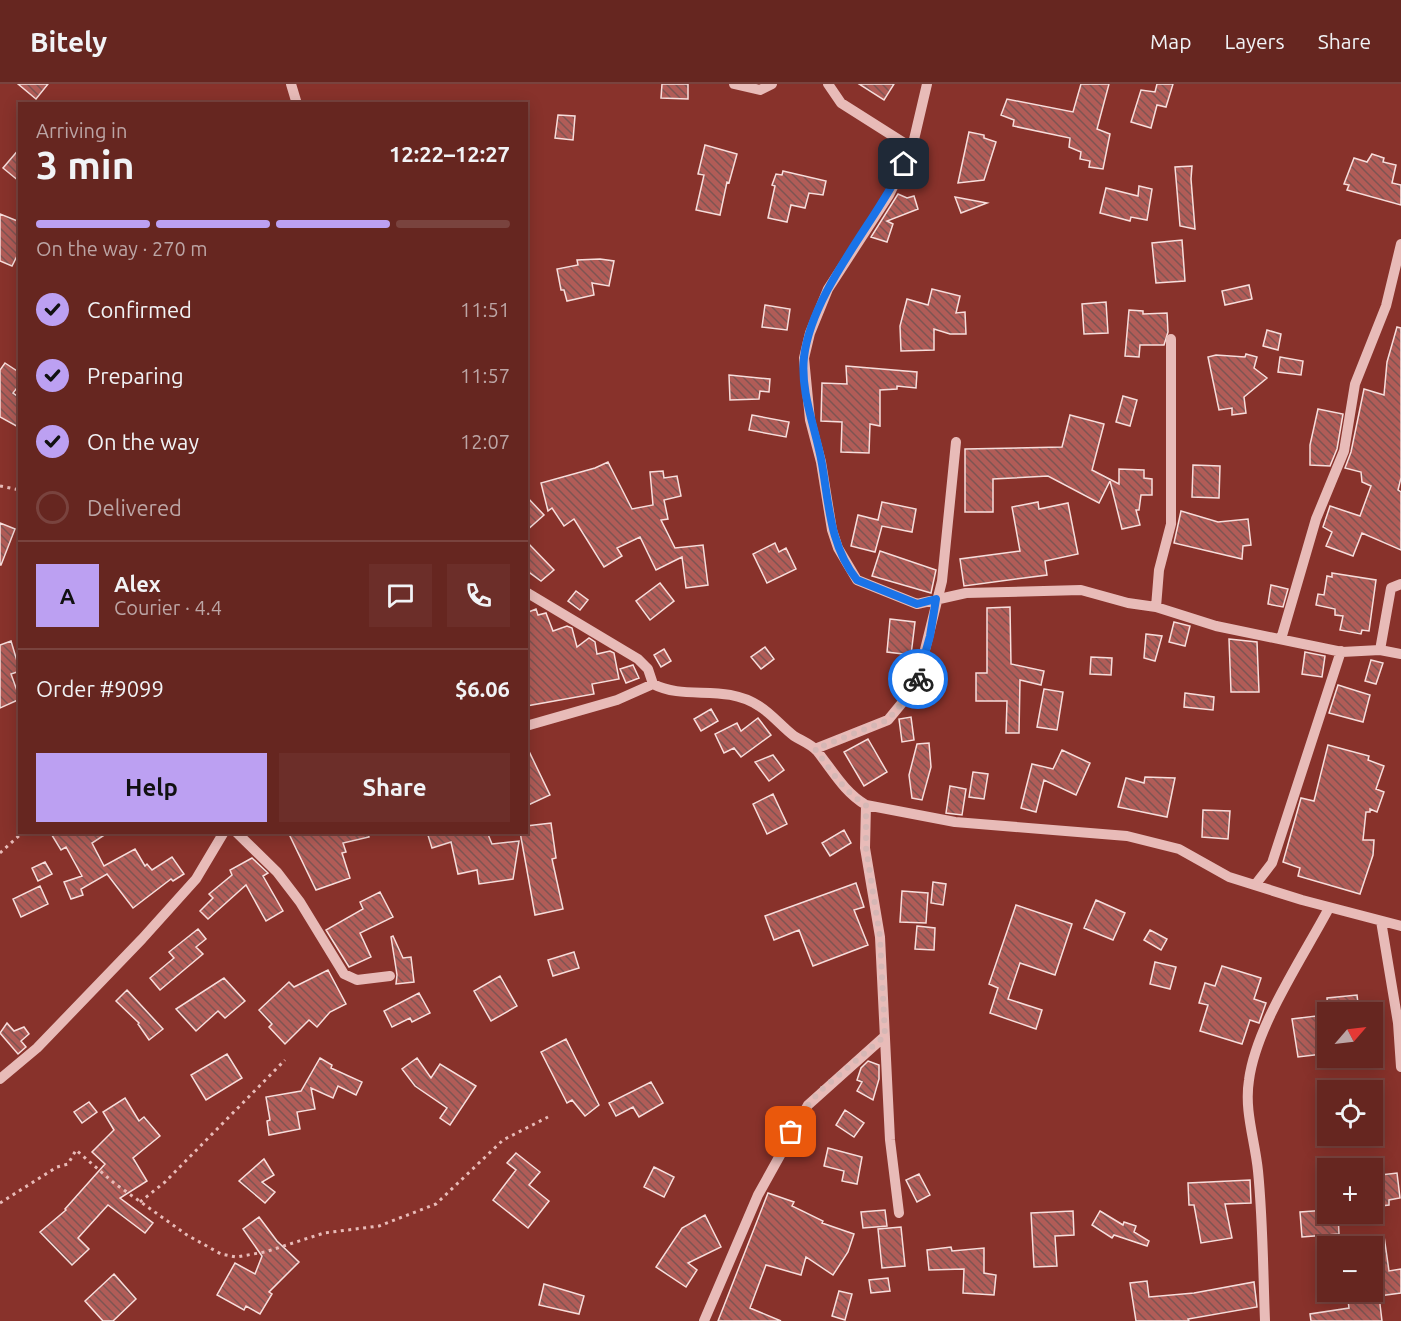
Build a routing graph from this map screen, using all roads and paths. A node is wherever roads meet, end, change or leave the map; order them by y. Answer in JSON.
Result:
{"nodes":[{"id":1,"x":291,"y":84,"type":"edge"},
{"id":2,"x":734,"y":84,"type":"edge"},
{"id":3,"x":772,"y":84,"type":"edge"},
{"id":4,"x":828,"y":84,"type":"edge"},
{"id":5,"x":927,"y":84,"type":"edge"},
{"id":6,"x":296,"y":102,"type":"edge"},
{"id":7,"x":912,"y":148,"type":"junction"},
{"id":8,"x":1401,"y":243,"type":"edge"},
{"id":9,"x":1171,"y":339,"type":"dead end"},
{"id":10,"x":956,"y":442,"type":"dead end"},
{"id":11,"x":0,"y":486,"type":"edge"},
{"id":12,"x":18,"y":490,"type":"edge"},
{"id":13,"x":1401,"y":584,"type":"edge"},
{"id":14,"x":528,"y":593,"type":"edge"},
{"id":15,"x":936,"y":599,"type":"junction"},
{"id":16,"x":1156,"y":607,"type":"junction"},
{"id":17,"x":1281,"y":639,"type":"junction"},
{"id":18,"x":1380,"y":650,"type":"junction"},
{"id":19,"x":1341,"y":651,"type":"junction"},
{"id":20,"x":1401,"y":654,"type":"edge"},
{"id":21,"x":653,"y":684,"type":"junction"},
{"id":22,"x":528,"y":725,"type":"edge"},
{"id":23,"x":815,"y":749,"type":"junction"},
{"id":24,"x":866,"y":805,"type":"junction"},
{"id":25,"x":21,"y":834,"type":"edge"},
{"id":26,"x":223,"y":834,"type":"edge"},
{"id":27,"x":238,"y":834,"type":"edge"},
{"id":28,"x":0,"y":852,"type":"edge"},
{"id":29,"x":1255,"y":885,"type":"junction"},
{"id":30,"x":1329,"y":908,"type":"junction"},
{"id":31,"x":1381,"y":921,"type":"junction"},
{"id":32,"x":1401,"y":926,"type":"edge"},
{"id":33,"x":390,"y":976,"type":"dead end"},
{"id":34,"x":885,"y":1036,"type":"junction"},
{"id":35,"x":285,"y":1060,"type":"dead end"},
{"id":36,"x":1401,"y":1067,"type":"edge"},
{"id":37,"x":0,"y":1079,"type":"edge"},
{"id":38,"x":548,"y":1117,"type":"dead end"},
{"id":39,"x":140,"y":1202,"type":"junction"},
{"id":40,"x":0,"y":1203,"type":"edge"},
{"id":41,"x":899,"y":1213,"type":"dead end"},
{"id":42,"x":704,"y":1321,"type":"edge"},
{"id":43,"x":1265,"y":1321,"type":"edge"}],
"edges":[{"from":1,"to":6,"type":"street"},
{"from":2,"to":3,"type":"street"},
{"from":4,"to":7,"type":"street"},
{"from":5,"to":7,"type":"street"},
{"from":7,"to":15,"type":"street"},
{"from":8,"to":17,"type":"street"},
{"from":9,"to":16,"type":"street"},
{"from":10,"to":15,"type":"street"},
{"from":11,"to":12,"type":"path"},
{"from":13,"to":18,"type":"street"},
{"from":14,"to":21,"type":"street"},
{"from":15,"to":16,"type":"street"},
{"from":15,"to":23,"type":"street"},
{"from":16,"to":17,"type":"street"},
{"from":17,"to":19,"type":"street"},
{"from":18,"to":19,"type":"street"},
{"from":18,"to":20,"type":"street"},
{"from":19,"to":29,"type":"street"},
{"from":21,"to":22,"type":"street"},
{"from":21,"to":23,"type":"street"},
{"from":23,"to":24,"type":"street"},
{"from":24,"to":29,"type":"street"},
{"from":24,"to":34,"type":"street"},
{"from":25,"to":28,"type":"path"},
{"from":26,"to":37,"type":"street"},
{"from":27,"to":33,"type":"street"},
{"from":29,"to":30,"type":"street"},
{"from":30,"to":31,"type":"street"},
{"from":30,"to":43,"type":"street"},
{"from":31,"to":32,"type":"street"},
{"from":31,"to":36,"type":"street"},
{"from":34,"to":41,"type":"street"},
{"from":34,"to":42,"type":"street"},
{"from":35,"to":39,"type":"path"},
{"from":38,"to":39,"type":"path"},
{"from":39,"to":40,"type":"path"}]}
